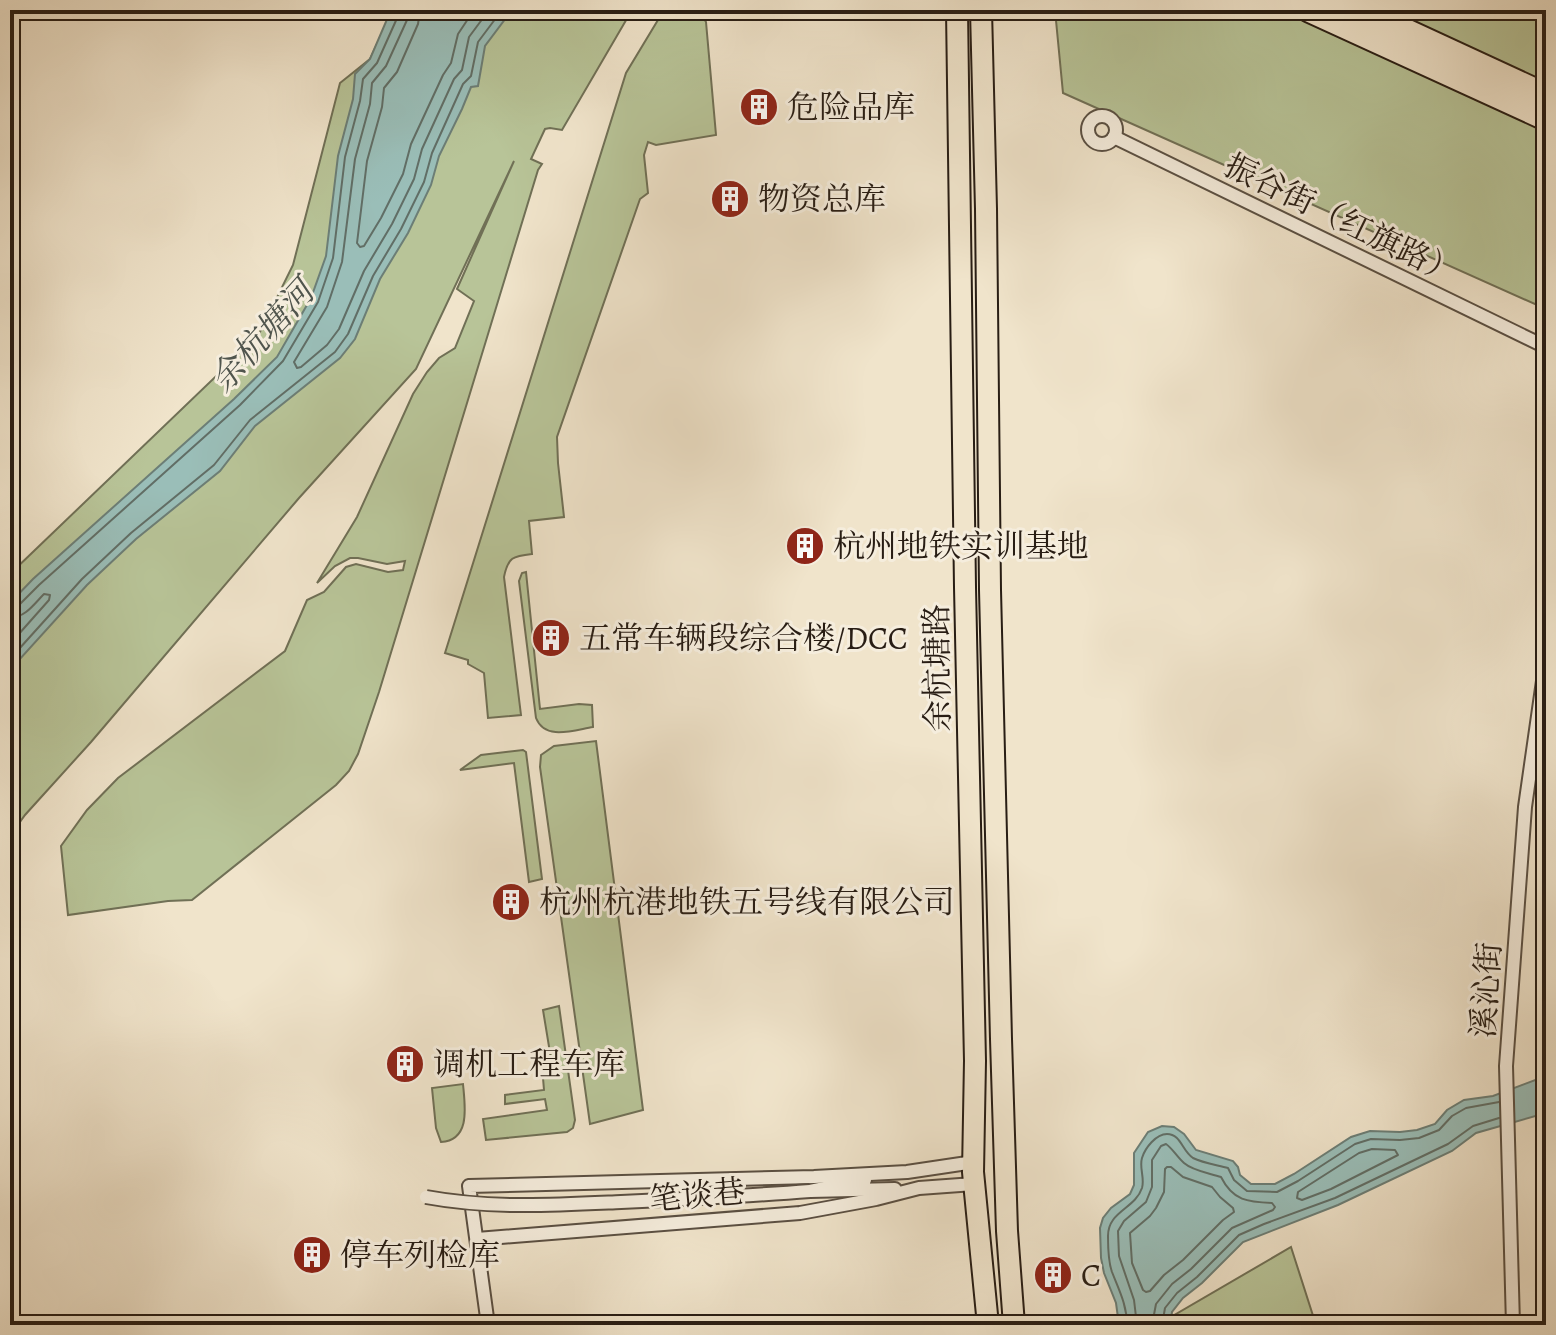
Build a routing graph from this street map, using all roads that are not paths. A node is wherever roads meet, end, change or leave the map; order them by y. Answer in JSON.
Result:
{"nodes":[{"id":1,"x":957,"y":10,"type":"edge"},
{"id":2,"x":981,"y":10,"type":"edge"},
{"id":3,"x":1310,"y":10,"type":"edge"},
{"id":4,"x":1360,"y":10,"type":"edge"},
{"id":5,"x":1546,"y":96,"type":"edge"},
{"id":6,"x":1546,"y":118,"type":"edge"},
{"id":7,"x":1114,"y":137,"type":"dead end"},
{"id":8,"x":1546,"y":347,"type":"edge"},
{"id":9,"x":1546,"y":660,"type":"edge"},
{"id":10,"x":974,"y":1162,"type":"junction"},
{"id":11,"x":907,"y":1172,"type":"junction"},
{"id":12,"x":974,"y":1184,"type":"junction"},
{"id":13,"x":919,"y":1188,"type":"junction"},
{"id":14,"x":810,"y":1191,"type":"junction"},
{"id":15,"x":426,"y":1197,"type":"dead end"},
{"id":16,"x":477,"y":1239,"type":"junction"},
{"id":17,"x":488,"y":1325,"type":"edge"},
{"id":18,"x":988,"y":1325,"type":"edge"},
{"id":19,"x":1014,"y":1325,"type":"edge"},
{"id":20,"x":1513,"y":1325,"type":"edge"}],
"edges":[{"from":1,"to":10,"type":"main road","name":"余杭塘路"},
{"from":2,"to":19,"type":"main road","name":"余杭塘路"},
{"from":3,"to":6,"type":"highway"},
{"from":4,"to":5,"type":"highway"},
{"from":7,"to":8,"type":"street","name":"振谷街（红旗路）"},
{"from":9,"to":20,"type":"street","name":"溪沁街"},
{"from":10,"to":11,"type":"street","name":"笔谈巷"},
{"from":10,"to":12,"type":"main road","name":"余杭塘路"},
{"from":11,"to":14,"type":"street","name":"笔谈巷"},
{"from":11,"to":16,"type":"street","name":"笔谈巷"},
{"from":12,"to":13,"type":"street","name":"笔谈巷"},
{"from":12,"to":18,"type":"main road","name":"余杭塘路"},
{"from":13,"to":14,"type":"street","name":"笔谈巷"},
{"from":13,"to":16,"type":"street","name":"笔谈巷"},
{"from":14,"to":15,"type":"street","name":"笔谈巷","bridge":true},
{"from":16,"to":17,"type":"street"}]}
